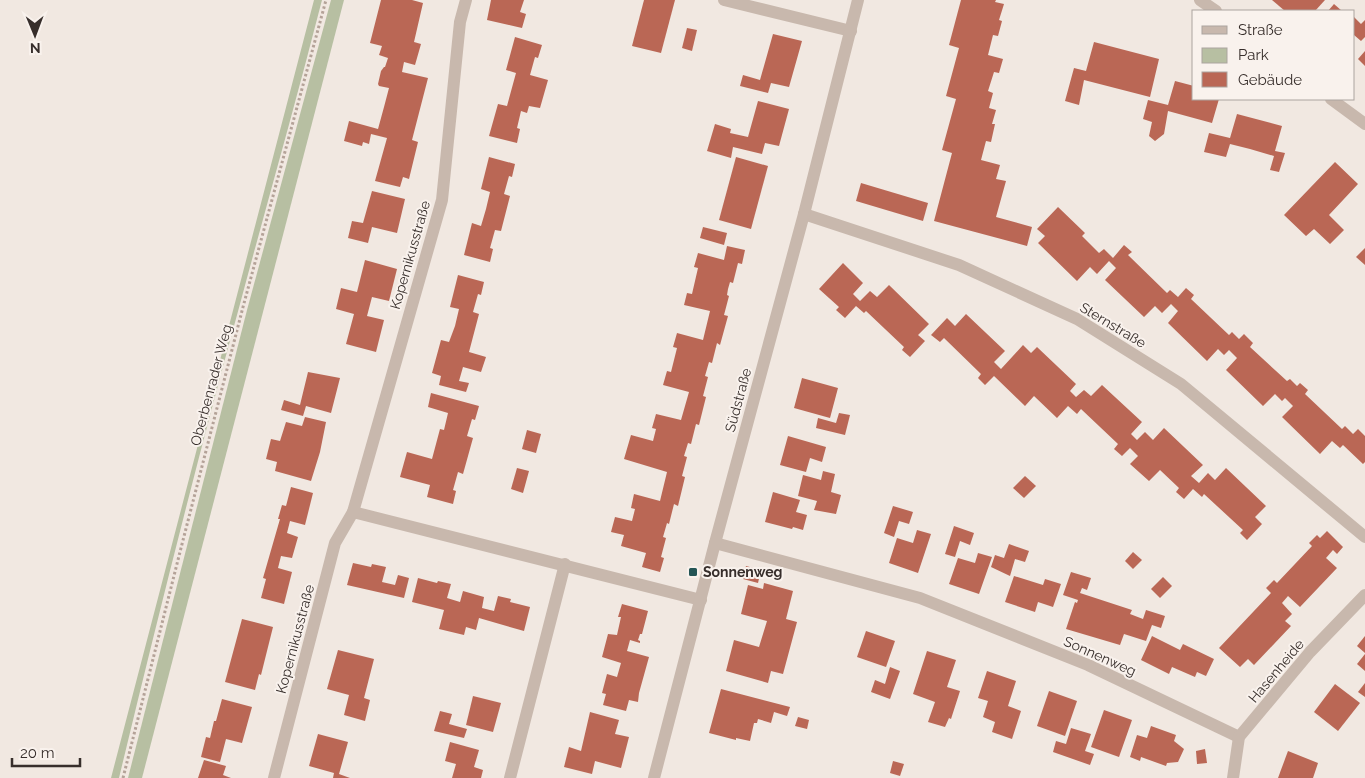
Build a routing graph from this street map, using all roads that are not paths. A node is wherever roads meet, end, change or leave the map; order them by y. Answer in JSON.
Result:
{"nodes":[{"id":1,"x":466,"y":0,"type":"edge"},
{"id":2,"x":724,"y":0,"type":"edge"},
{"id":3,"x":858,"y":0,"type":"edge"},
{"id":4,"x":1200,"y":0,"type":"edge"},
{"id":5,"x":1215,"y":10,"type":"edge"},
{"id":6,"x":851,"y":31,"type":"junction"},
{"id":7,"x":1332,"y":100,"type":"edge"},
{"id":8,"x":1365,"y":124,"type":"edge"},
{"id":9,"x":804,"y":214,"type":"junction"},
{"id":10,"x":353,"y":512,"type":"junction"},
{"id":11,"x":1365,"y":537,"type":"edge"},
{"id":12,"x":714,"y":544,"type":"junction"},
{"id":13,"x":565,"y":564,"type":"junction"},
{"id":14,"x":1365,"y":594,"type":"edge"},
{"id":15,"x":700,"y":600,"type":"junction"},
{"id":16,"x":1239,"y":737,"type":"junction"},
{"id":17,"x":274,"y":778,"type":"edge"},
{"id":18,"x":510,"y":778,"type":"edge"},
{"id":19,"x":654,"y":778,"type":"edge"},
{"id":20,"x":1234,"y":778,"type":"edge"}],
"edges":[{"from":1,"to":10,"type":"street","name":"Kopernikusstraße"},
{"from":2,"to":6,"type":"street"},
{"from":3,"to":6,"type":"street","name":"Südstraße"},
{"from":4,"to":5,"type":"street"},
{"from":6,"to":9,"type":"street","name":"Südstraße"},
{"from":7,"to":8,"type":"street"},
{"from":9,"to":11,"type":"street","name":"Sternstraße"},
{"from":9,"to":12,"type":"street","name":"Südstraße"},
{"from":10,"to":13,"type":"street"},
{"from":10,"to":17,"type":"street","name":"Kopernikusstraße"},
{"from":12,"to":15,"type":"street","name":"Südstraße"},
{"from":12,"to":16,"type":"street","name":"Sonnenweg"},
{"from":13,"to":15,"type":"street"},
{"from":13,"to":18,"type":"street"},
{"from":14,"to":16,"type":"street","name":"Hasenheide"},
{"from":15,"to":19,"type":"street","name":"Südstraße"},
{"from":16,"to":20,"type":"street"}]}
